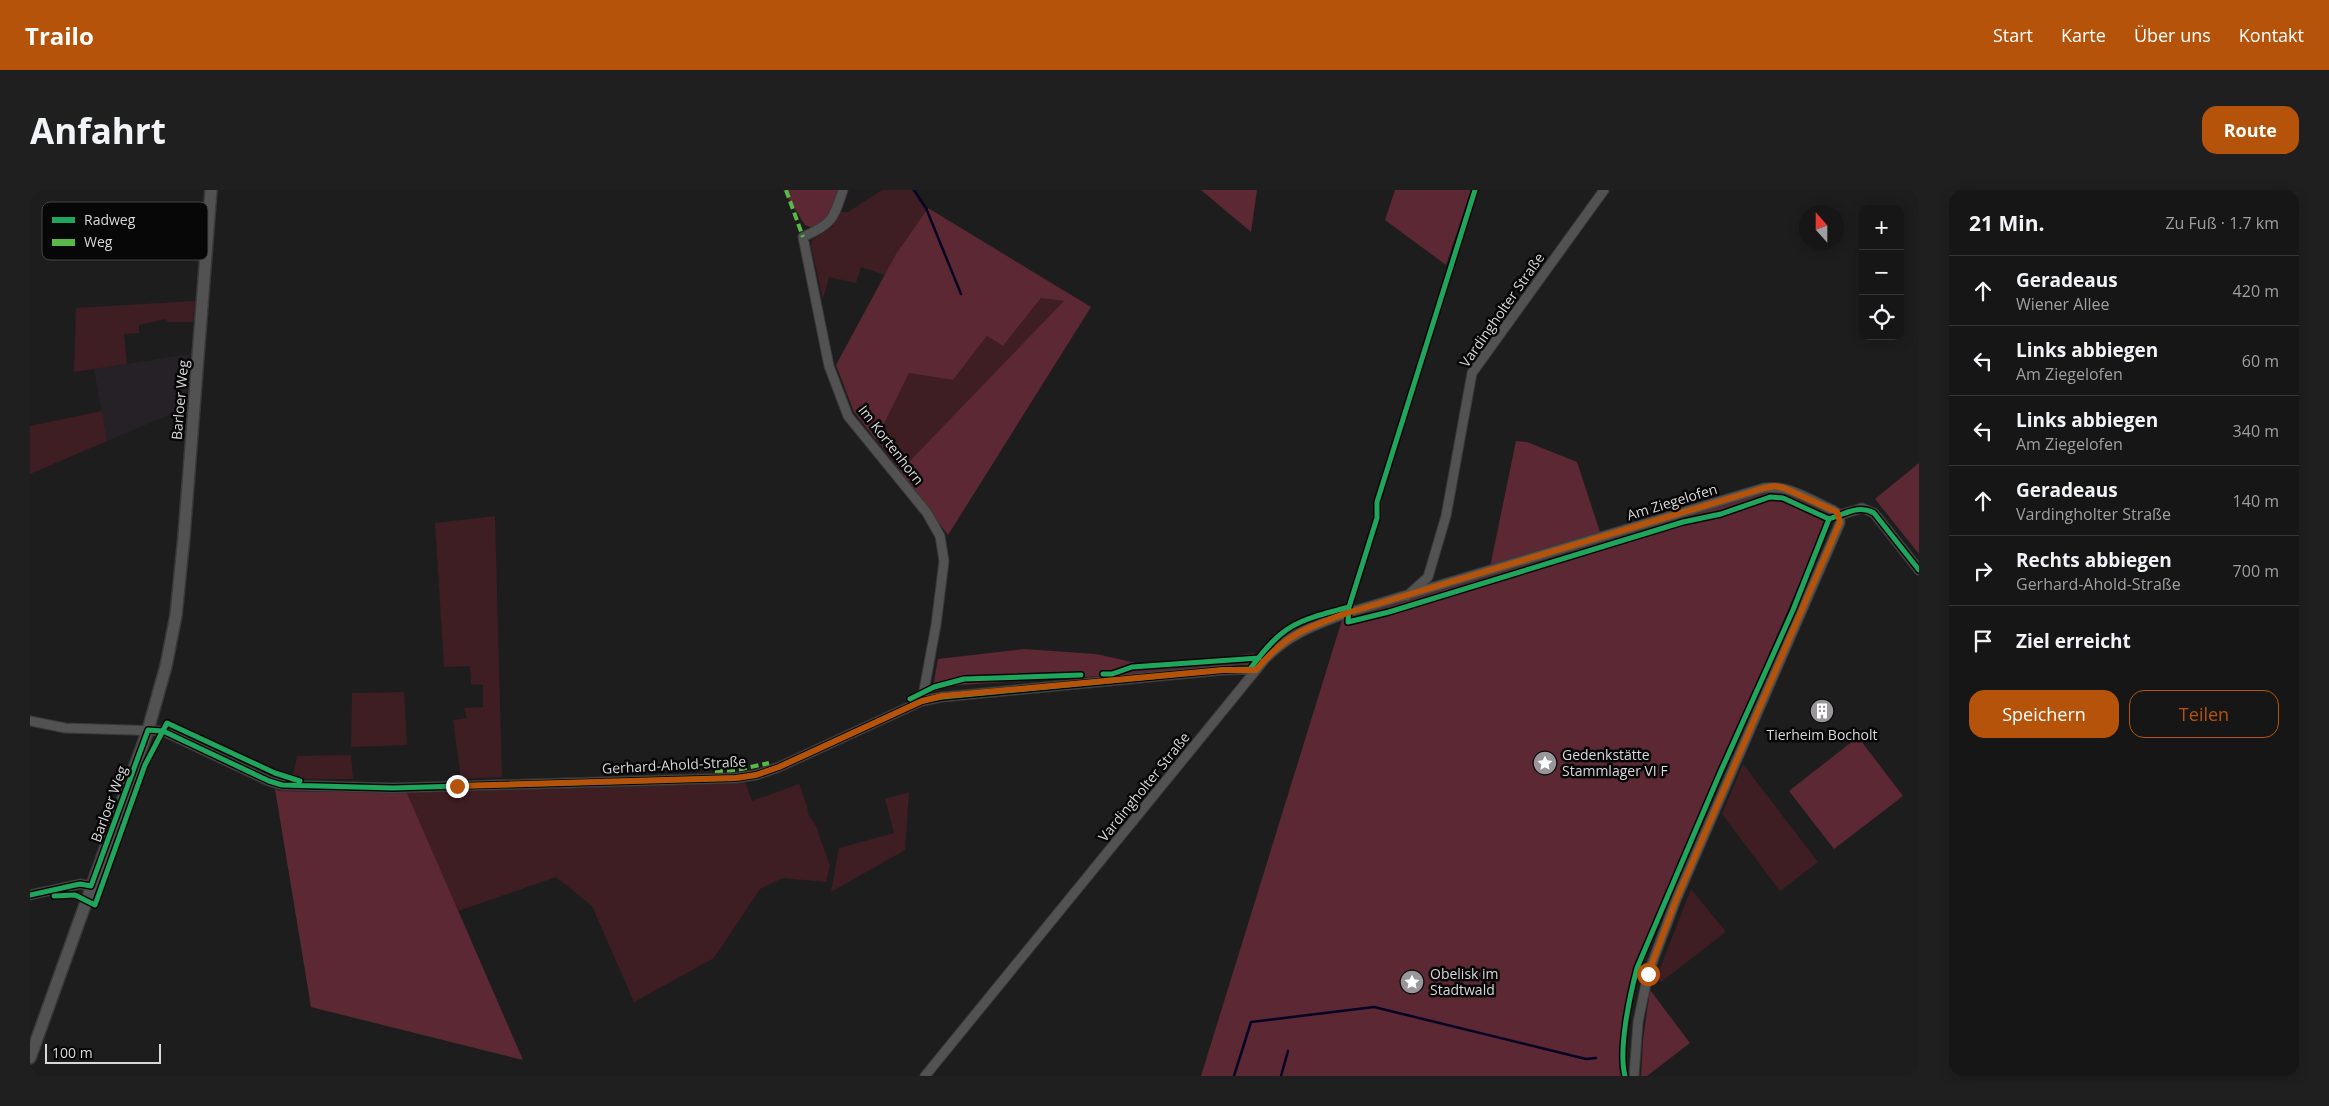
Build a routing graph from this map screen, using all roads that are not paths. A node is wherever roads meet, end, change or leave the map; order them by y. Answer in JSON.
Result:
{"nodes":[{"id":1,"x":211,"y":190,"type":"edge"},
{"id":2,"x":843,"y":190,"type":"edge"},
{"id":3,"x":1604,"y":190,"type":"edge"},
{"id":4,"x":208,"y":226,"type":"edge"},
{"id":5,"x":205,"y":260,"type":"edge"},
{"id":6,"x":1840,"y":515,"type":"junction"},
{"id":7,"x":1919,"y":570,"type":"edge"},
{"id":8,"x":1428,"y":577,"type":"junction"},
{"id":9,"x":1435,"y":588,"type":"junction"},
{"id":10,"x":1405,"y":598,"type":"junction"},
{"id":11,"x":1256,"y":670,"type":"junction"},
{"id":12,"x":922,"y":701,"type":"junction"},
{"id":13,"x":30,"y":721,"type":"edge"},
{"id":14,"x":148,"y":730,"type":"junction"},
{"id":15,"x":91,"y":886,"type":"junction"},
{"id":16,"x":30,"y":895,"type":"edge"},
{"id":17,"x":30,"y":1058,"type":"edge"},
{"id":18,"x":926,"y":1076,"type":"edge"},
{"id":19,"x":1634,"y":1076,"type":"edge"}],
"edges":[{"from":1,"to":4,"type":"street","name":"Barloer Weg"},
{"from":2,"to":12,"type":"street","name":"Im Kortenhorn"},
{"from":3,"to":8,"type":"street","name":"Vardingholter Straße"},
{"from":5,"to":14,"type":"street","name":"Barloer Weg"},
{"from":6,"to":7,"type":"street"},
{"from":6,"to":9,"type":"street","name":"Am Ziegelofen"},
{"from":6,"to":19,"type":"street"},
{"from":8,"to":9,"type":"street"},
{"from":8,"to":10,"type":"street","name":"Vardingholter Straße"},
{"from":9,"to":10,"type":"street","name":"Am Ziegelofen"},
{"from":10,"to":11,"type":"street","name":"Vardingholter Straße"},
{"from":11,"to":12,"type":"street","name":"Gerhard-Ahold-Straße"},
{"from":11,"to":18,"type":"street","name":"Vardingholter Straße"},
{"from":12,"to":14,"type":"street","name":"Gerhard-Ahold-Straße"},
{"from":13,"to":14,"type":"street"},
{"from":14,"to":15,"type":"street","name":"Barloer Weg"},
{"from":15,"to":16,"type":"street"},
{"from":15,"to":17,"type":"street","name":"Barloer Weg"}]}
